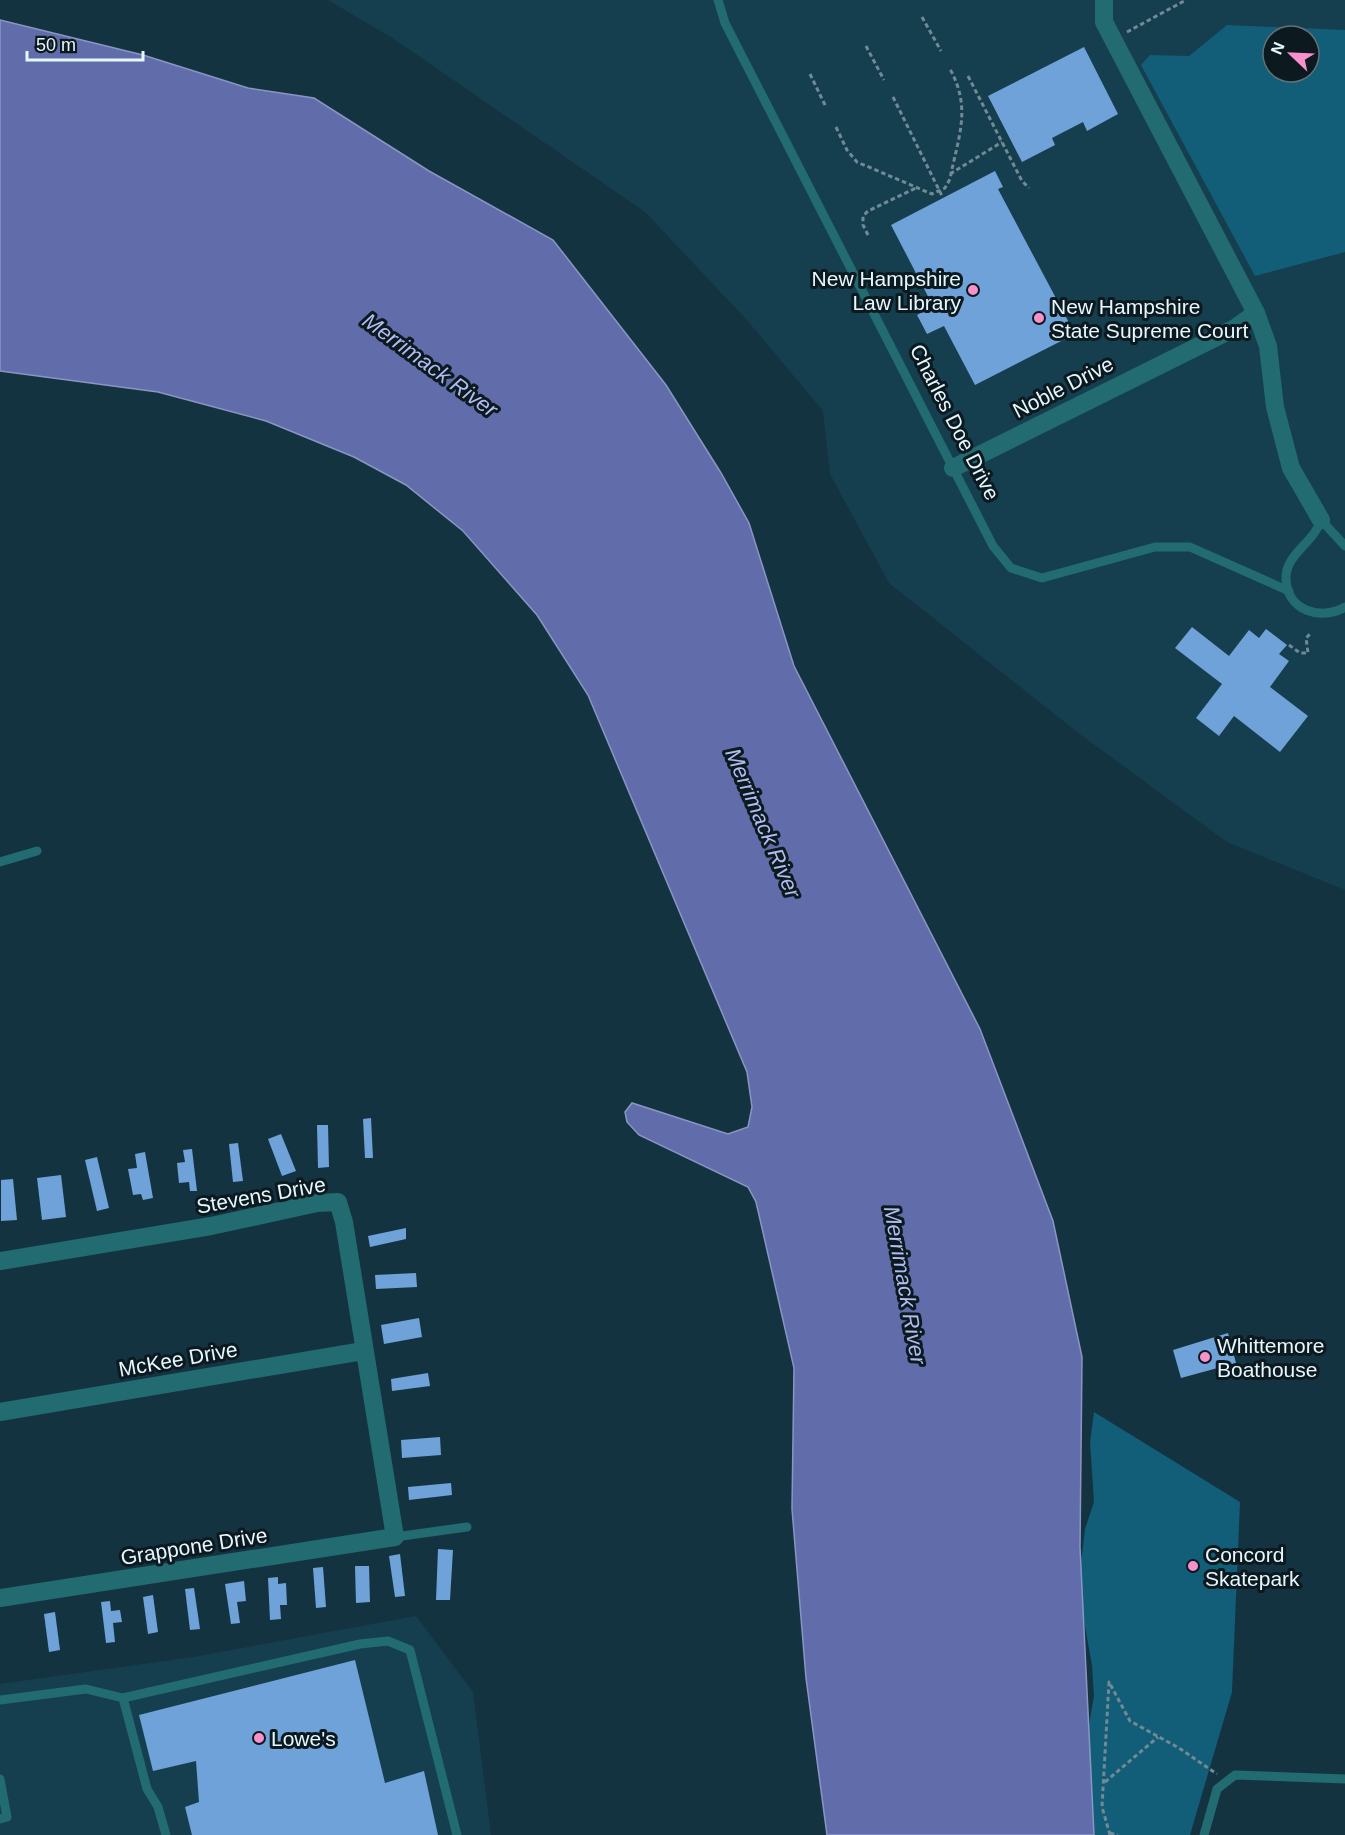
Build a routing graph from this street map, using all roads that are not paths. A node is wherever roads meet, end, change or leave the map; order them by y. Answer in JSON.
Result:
{"nodes":[{"id":1,"x":718,"y":0,"type":"edge"},
{"id":2,"x":1104,"y":0,"type":"edge"},
{"id":3,"x":1256,"y":313,"type":"junction"},
{"id":4,"x":953,"y":468,"type":"junction"},
{"id":5,"x":1321,"y":520,"type":"junction"},
{"id":6,"x":1345,"y":546,"type":"edge"},
{"id":7,"x":1288,"y":591,"type":"junction"},
{"id":8,"x":1345,"y":608,"type":"edge"},
{"id":9,"x":37,"y":851,"type":"dead end"},
{"id":10,"x":0,"y":862,"type":"edge"},
{"id":11,"x":0,"y":1261,"type":"edge"},
{"id":12,"x":363,"y":1351,"type":"junction"},
{"id":13,"x":0,"y":1412,"type":"edge"},
{"id":14,"x":467,"y":1527,"type":"dead end"},
{"id":15,"x":394,"y":1537,"type":"junction"},
{"id":16,"x":0,"y":1598,"type":"edge"},
{"id":17,"x":123,"y":1698,"type":"junction"},
{"id":18,"x":0,"y":1700,"type":"edge"},
{"id":19,"x":0,"y":1779,"type":"edge"},
{"id":20,"x":1345,"y":1779,"type":"edge"},
{"id":21,"x":0,"y":1819,"type":"edge"},
{"id":22,"x":166,"y":1835,"type":"edge"},
{"id":23,"x":457,"y":1835,"type":"edge"},
{"id":24,"x":1204,"y":1835,"type":"edge"}],
"edges":[{"from":1,"to":4,"type":"lane","name":"Charles Doe Drive"},
{"from":2,"to":3,"type":"street"},
{"from":3,"to":4,"type":"street","name":"Noble Drive"},
{"from":3,"to":5,"type":"street"},
{"from":4,"to":7,"type":"lane","name":"Charles Doe Drive"},
{"from":5,"to":6,"type":"lane"},
{"from":5,"to":7,"type":"lane"},
{"from":7,"to":8,"type":"lane","name":"Charles Doe Drive"},
{"from":9,"to":10,"type":"lane"},
{"from":11,"to":12,"type":"street","name":"Stevens Drive"},
{"from":12,"to":13,"type":"street","name":"McKee Drive"},
{"from":12,"to":15,"type":"street","name":"Stevens Drive"},
{"from":14,"to":15,"type":"lane"},
{"from":15,"to":16,"type":"street","name":"Grappone Drive"},
{"from":17,"to":18,"type":"lane"},
{"from":17,"to":22,"type":"lane"},
{"from":17,"to":23,"type":"lane"},
{"from":19,"to":21,"type":"lane"},
{"from":20,"to":24,"type":"lane"}]}
